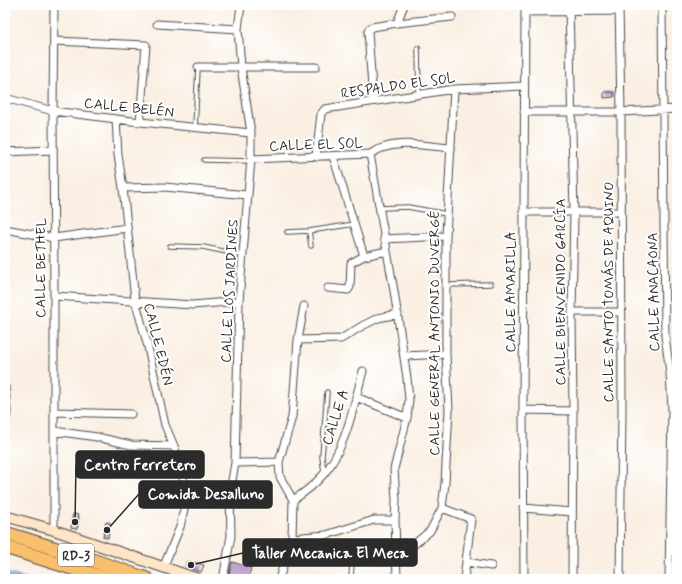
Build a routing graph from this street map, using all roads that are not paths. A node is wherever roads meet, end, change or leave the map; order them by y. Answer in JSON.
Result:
{"nodes":[{"id":1,"x":54,"y":5,"type":"edge"},
{"id":2,"x":241,"y":5,"type":"edge"},
{"id":3,"x":404,"y":5,"type":"edge"},
{"id":4,"x":662,"y":5,"type":"edge"},
{"id":5,"x":570,"y":8,"type":"edge"},
{"id":6,"x":619,"y":8,"type":"edge"},
{"id":7,"x":525,"y":9,"type":"edge"},
{"id":8,"x":452,"y":17,"type":"dead end"},
{"id":9,"x":397,"y":23,"type":"junction"},
{"id":10,"x":157,"y":24,"type":"dead end"},
{"id":11,"x":238,"y":30,"type":"junction"},
{"id":12,"x":54,"y":41,"type":"junction"},
{"id":13,"x":418,"y":48,"type":"dead end"},
{"id":14,"x":198,"y":66,"type":"joint"},
{"id":15,"x":241,"y":67,"type":"junction"},
{"id":16,"x":316,"y":67,"type":"dead end"},
{"id":17,"x":524,"y":86,"type":"junction"},
{"id":18,"x":454,"y":89,"type":"junction"},
{"id":19,"x":420,"y":95,"type":"junction"},
{"id":20,"x":5,"y":98,"type":"edge"},
{"id":21,"x":373,"y":101,"type":"junction"},
{"id":22,"x":664,"y":109,"type":"junction"},
{"id":23,"x":677,"y":109,"type":"edge"},
{"id":24,"x":53,"y":111,"type":"junction"},
{"id":25,"x":573,"y":111,"type":"junction"},
{"id":26,"x":524,"y":112,"type":"junction"},
{"id":27,"x":621,"y":112,"type":"junction"},
{"id":28,"x":116,"y":119,"type":"junction"},
{"id":29,"x":140,"y":122,"type":"junction"},
{"id":30,"x":195,"y":127,"type":"junction"},
{"id":31,"x":251,"y":133,"type":"junction"},
{"id":32,"x":451,"y":148,"type":"junction"},
{"id":33,"x":53,"y":150,"type":"junction"},
{"id":34,"x":5,"y":152,"type":"edge"},
{"id":35,"x":370,"y":154,"type":"junction"},
{"id":36,"x":333,"y":156,"type":"junction"},
{"id":37,"x":316,"y":157,"type":"junction"},
{"id":38,"x":204,"y":160,"type":"dead end"},
{"id":39,"x":251,"y":160,"type":"junction"},
{"id":40,"x":123,"y":188,"type":"junction"},
{"id":41,"x":247,"y":195,"type":"junction"},
{"id":42,"x":379,"y":208,"type":"junction"},
{"id":43,"x":523,"y":212,"type":"junction"},
{"id":44,"x":620,"y":212,"type":"junction"},
{"id":45,"x":574,"y":213,"type":"junction"},
{"id":46,"x":447,"y":214,"type":"junction"},
{"id":47,"x":355,"y":224,"type":"junction"},
{"id":48,"x":127,"y":228,"type":"junction"},
{"id":49,"x":5,"y":229,"type":"edge"},
{"id":50,"x":309,"y":231,"type":"junction"},
{"id":51,"x":287,"y":232,"type":"dead end"},
{"id":52,"x":446,"y":236,"type":"junction"},
{"id":53,"x":54,"y":238,"type":"junction"},
{"id":54,"x":384,"y":239,"type":"junction"},
{"id":55,"x":170,"y":246,"type":"dead end"},
{"id":56,"x":311,"y":246,"type":"dead end"},
{"id":57,"x":387,"y":251,"type":"junction"},
{"id":58,"x":242,"y":255,"type":"junction"},
{"id":59,"x":364,"y":256,"type":"junction"},
{"id":60,"x":491,"y":284,"type":"dead end"},
{"id":61,"x":446,"y":285,"type":"junction"},
{"id":62,"x":328,"y":288,"type":"dead end"},
{"id":63,"x":54,"y":296,"type":"junction"},
{"id":64,"x":135,"y":300,"type":"junction"},
{"id":65,"x":238,"y":300,"type":"junction"},
{"id":66,"x":304,"y":306,"type":"dead end"},
{"id":67,"x":572,"y":312,"type":"junction"},
{"id":68,"x":621,"y":312,"type":"junction"},
{"id":69,"x":398,"y":314,"type":"junction"},
{"id":70,"x":298,"y":340,"type":"junction"},
{"id":71,"x":446,"y":354,"type":"junction"},
{"id":72,"x":405,"y":356,"type":"junction"},
{"id":73,"x":363,"y":371,"type":"dead end"},
{"id":74,"x":673,"y":374,"type":"edge"},
{"id":75,"x":5,"y":387,"type":"edge"},
{"id":76,"x":327,"y":392,"type":"dead end"},
{"id":77,"x":356,"y":397,"type":"junction"},
{"id":78,"x":523,"y":410,"type":"junction"},
{"id":79,"x":573,"y":411,"type":"junction"},
{"id":80,"x":54,"y":412,"type":"junction"},
{"id":81,"x":131,"y":414,"type":"dead end"},
{"id":82,"x":407,"y":418,"type":"junction"},
{"id":83,"x":5,"y":425,"type":"edge"},
{"id":84,"x":54,"y":431,"type":"junction"},
{"id":85,"x":174,"y":446,"type":"junction"},
{"id":86,"x":235,"y":462,"type":"junction"},
{"id":87,"x":279,"y":462,"type":"junction"},
{"id":88,"x":324,"y":474,"type":"junction"},
{"id":89,"x":293,"y":500,"type":"junction"},
{"id":90,"x":442,"y":508,"type":"junction"},
{"id":91,"x":523,"y":508,"type":"junction"},
{"id":92,"x":572,"y":512,"type":"junction"},
{"id":93,"x":5,"y":516,"type":"edge"},
{"id":94,"x":395,"y":520,"type":"junction"},
{"id":95,"x":54,"y":530,"type":"junction"},
{"id":96,"x":5,"y":533,"type":"edge"},
{"id":97,"x":292,"y":538,"type":"junction"},
{"id":98,"x":5,"y":547,"type":"edge"},
{"id":99,"x":396,"y":557,"type":"junction"},
{"id":100,"x":466,"y":562,"type":"junction"},
{"id":101,"x":491,"y":566,"type":"dead end"},
{"id":102,"x":163,"y":568,"type":"junction"},
{"id":103,"x":351,"y":577,"type":"dead end"},
{"id":104,"x":107,"y":579,"type":"edge"},
{"id":105,"x":147,"y":579,"type":"edge"},
{"id":106,"x":198,"y":579,"type":"edge"},
{"id":107,"x":223,"y":579,"type":"edge"},
{"id":108,"x":279,"y":579,"type":"edge"},
{"id":109,"x":397,"y":579,"type":"edge"},
{"id":110,"x":464,"y":579,"type":"edge"},
{"id":111,"x":524,"y":579,"type":"edge"},
{"id":112,"x":572,"y":579,"type":"edge"},
{"id":113,"x":620,"y":579,"type":"edge"},
{"id":114,"x":669,"y":579,"type":"edge"}],
"edges":[{"from":1,"to":12,"type":"street","name":"CALLE BETHEL"},
{"from":2,"to":11,"type":"street","name":"CALLE LOS JARDINES"},
{"from":3,"to":9,"type":"street"},
{"from":4,"to":22,"type":"street","name":"CALLE ANACAONA"},
{"from":5,"to":6,"type":"street"},
{"from":5,"to":7,"type":"street"},
{"from":5,"to":25,"type":"street","name":"CALLE BIENVENIDO GARCÍA"},
{"from":6,"to":27,"type":"street","name":"CALLE SANTO TOMÁS DE AQUINO"},
{"from":7,"to":17,"type":"street","name":"CALLE AMARILLA"},
{"from":8,"to":9,"type":"street"},
{"from":9,"to":21,"type":"street"},
{"from":10,"to":11,"type":"street"},
{"from":11,"to":15,"type":"street","name":"CALLE LOS JARDINES"},
{"from":12,"to":24,"type":"street","name":"CALLE BETHEL"},
{"from":12,"to":29,"type":"street"},
{"from":13,"to":19,"type":"lane"},
{"from":14,"to":15,"type":"street"},
{"from":14,"to":30,"type":"lane"},
{"from":15,"to":16,"type":"street"},
{"from":15,"to":31,"type":"street","name":"CALLE LOS JARDINES"},
{"from":17,"to":18,"type":"street","name":"RESPALDO EL SOL"},
{"from":17,"to":26,"type":"street","name":"CALLE AMARILLA"},
{"from":18,"to":19,"type":"street","name":"RESPALDO EL SOL"},
{"from":18,"to":32,"type":"street","name":"CALLE GENERAL ANTONIO DUVERGÉ"},
{"from":19,"to":21,"type":"street","name":"RESPALDO EL SOL"},
{"from":20,"to":24,"type":"street","name":"CALLE BELÉN"},
{"from":21,"to":37,"type":"street","name":"RESPALDO EL SOL"},
{"from":22,"to":23,"type":"street"},
{"from":22,"to":27,"type":"street"},
{"from":22,"to":74,"type":"street","name":"CALLE ANACAONA"},
{"from":24,"to":28,"type":"street","name":"CALLE BELÉN"},
{"from":24,"to":33,"type":"street","name":"CALLE BETHEL"},
{"from":25,"to":26,"type":"street"},
{"from":25,"to":27,"type":"street"},
{"from":25,"to":45,"type":"street","name":"CALLE BIENVENIDO GARCÍA"},
{"from":26,"to":43,"type":"street","name":"CALLE AMARILLA"},
{"from":27,"to":44,"type":"street","name":"CALLE SANTO TOMÁS DE AQUINO"},
{"from":28,"to":29,"type":"street","name":"CALLE BELÉN"},
{"from":28,"to":40,"type":"street","name":"CALLE EDÉN"},
{"from":29,"to":30,"type":"street","name":"CALLE BELÉN"},
{"from":30,"to":31,"type":"street","name":"CALLE BELÉN"},
{"from":31,"to":39,"type":"street","name":"CALLE LOS JARDINES"},
{"from":32,"to":35,"type":"street","name":"CALLE EL SOL"},
{"from":32,"to":46,"type":"street","name":"CALLE GENERAL ANTONIO DUVERGÉ"},
{"from":33,"to":34,"type":"street"},
{"from":33,"to":53,"type":"street","name":"CALLE BETHEL"},
{"from":35,"to":36,"type":"street","name":"CALLE EL SOL"},
{"from":35,"to":42,"type":"street"},
{"from":36,"to":37,"type":"street","name":"CALLE EL SOL"},
{"from":36,"to":47,"type":"street"},
{"from":37,"to":39,"type":"street","name":"CALLE EL SOL"},
{"from":38,"to":39,"type":"lane"},
{"from":39,"to":41,"type":"street","name":"CALLE LOS JARDINES"},
{"from":40,"to":41,"type":"street"},
{"from":40,"to":48,"type":"street","name":"CALLE EDÉN"},
{"from":41,"to":58,"type":"street","name":"CALLE LOS JARDINES"},
{"from":42,"to":46,"type":"lane"},
{"from":42,"to":54,"type":"street"},
{"from":43,"to":45,"type":"street"},
{"from":43,"to":78,"type":"street","name":"CALLE AMARILLA"},
{"from":44,"to":45,"type":"street"},
{"from":44,"to":68,"type":"street","name":"CALLE SANTO TOMÁS DE AQUINO"},
{"from":45,"to":67,"type":"street","name":"CALLE BIENVENIDO GARCÍA"},
{"from":46,"to":52,"type":"street","name":"CALLE GENERAL ANTONIO DUVERGÉ"},
{"from":47,"to":50,"type":"lane"},
{"from":47,"to":59,"type":"street"},
{"from":48,"to":53,"type":"street"},
{"from":48,"to":64,"type":"street","name":"CALLE EDÉN"},
{"from":49,"to":53,"type":"street"},
{"from":50,"to":51,"type":"lane"},
{"from":50,"to":56,"type":"lane"},
{"from":52,"to":54,"type":"street"},
{"from":52,"to":61,"type":"street","name":"CALLE GENERAL ANTONIO DUVERGÉ"},
{"from":53,"to":63,"type":"street","name":"CALLE BETHEL"},
{"from":54,"to":57,"type":"street"},
{"from":55,"to":58,"type":"lane"},
{"from":57,"to":59,"type":"street"},
{"from":57,"to":69,"type":"street"},
{"from":58,"to":65,"type":"street","name":"CALLE LOS JARDINES"},
{"from":59,"to":62,"type":"street"},
{"from":60,"to":61,"type":"lane"},
{"from":61,"to":71,"type":"street","name":"CALLE GENERAL ANTONIO DUVERGÉ"},
{"from":63,"to":64,"type":"street"},
{"from":63,"to":80,"type":"street","name":"CALLE BETHEL"},
{"from":64,"to":65,"type":"street"},
{"from":64,"to":85,"type":"street","name":"CALLE EDÉN"},
{"from":65,"to":86,"type":"street","name":"CALLE LOS JARDINES"},
{"from":66,"to":70,"type":"street"},
{"from":67,"to":68,"type":"street"},
{"from":67,"to":79,"type":"street","name":"CALLE BIENVENIDO GARCÍA"},
{"from":68,"to":113,"type":"street","name":"CALLE SANTO TOMÁS DE AQUINO"},
{"from":69,"to":70,"type":"street"},
{"from":69,"to":72,"type":"street"},
{"from":70,"to":87,"type":"street"},
{"from":71,"to":72,"type":"street"},
{"from":71,"to":90,"type":"street","name":"CALLE GENERAL ANTONIO DUVERGÉ"},
{"from":72,"to":82,"type":"street"},
{"from":73,"to":77,"type":"street","name":"CALLE A"},
{"from":74,"to":114,"type":"street","name":"CALLE ANACAONA"},
{"from":75,"to":83,"type":"street"},
{"from":76,"to":88,"type":"lane"},
{"from":77,"to":82,"type":"street"},
{"from":77,"to":88,"type":"street","name":"CALLE A"},
{"from":78,"to":79,"type":"street"},
{"from":78,"to":91,"type":"street","name":"CALLE AMARILLA"},
{"from":79,"to":92,"type":"street","name":"CALLE BIENVENIDO GARCÍA"},
{"from":80,"to":81,"type":"street"},
{"from":80,"to":84,"type":"street","name":"CALLE BETHEL"},
{"from":82,"to":94,"type":"street"},
{"from":84,"to":85,"type":"street"},
{"from":84,"to":95,"type":"street","name":"CALLE BETHEL"},
{"from":85,"to":102,"type":"street","name":"CALLE EDÉN"},
{"from":86,"to":87,"type":"street"},
{"from":86,"to":107,"type":"street","name":"CALLE LOS JARDINES"},
{"from":87,"to":89,"type":"street"},
{"from":88,"to":89,"type":"street","name":"CALLE A"},
{"from":89,"to":97,"type":"street"},
{"from":90,"to":99,"type":"street","name":"CALLE GENERAL ANTONIO DUVERGÉ"},
{"from":90,"to":100,"type":"street"},
{"from":91,"to":92,"type":"street"},
{"from":91,"to":111,"type":"street","name":"CALLE AMARILLA"},
{"from":92,"to":112,"type":"street","name":"CALLE BIENVENIDO GARCÍA"},
{"from":93,"to":95,"type":"main road"},
{"from":94,"to":97,"type":"street"},
{"from":94,"to":99,"type":"street"},
{"from":95,"to":102,"type":"main road"},
{"from":96,"to":105,"type":"highway","number":"RD-3"},
{"from":97,"to":108,"type":"street"},
{"from":98,"to":104,"type":"highway","number":"RD-3"},
{"from":99,"to":103,"type":"lane"},
{"from":99,"to":109,"type":"street"},
{"from":100,"to":101,"type":"street"},
{"from":100,"to":110,"type":"street"},
{"from":102,"to":106,"type":"main road"}]}
